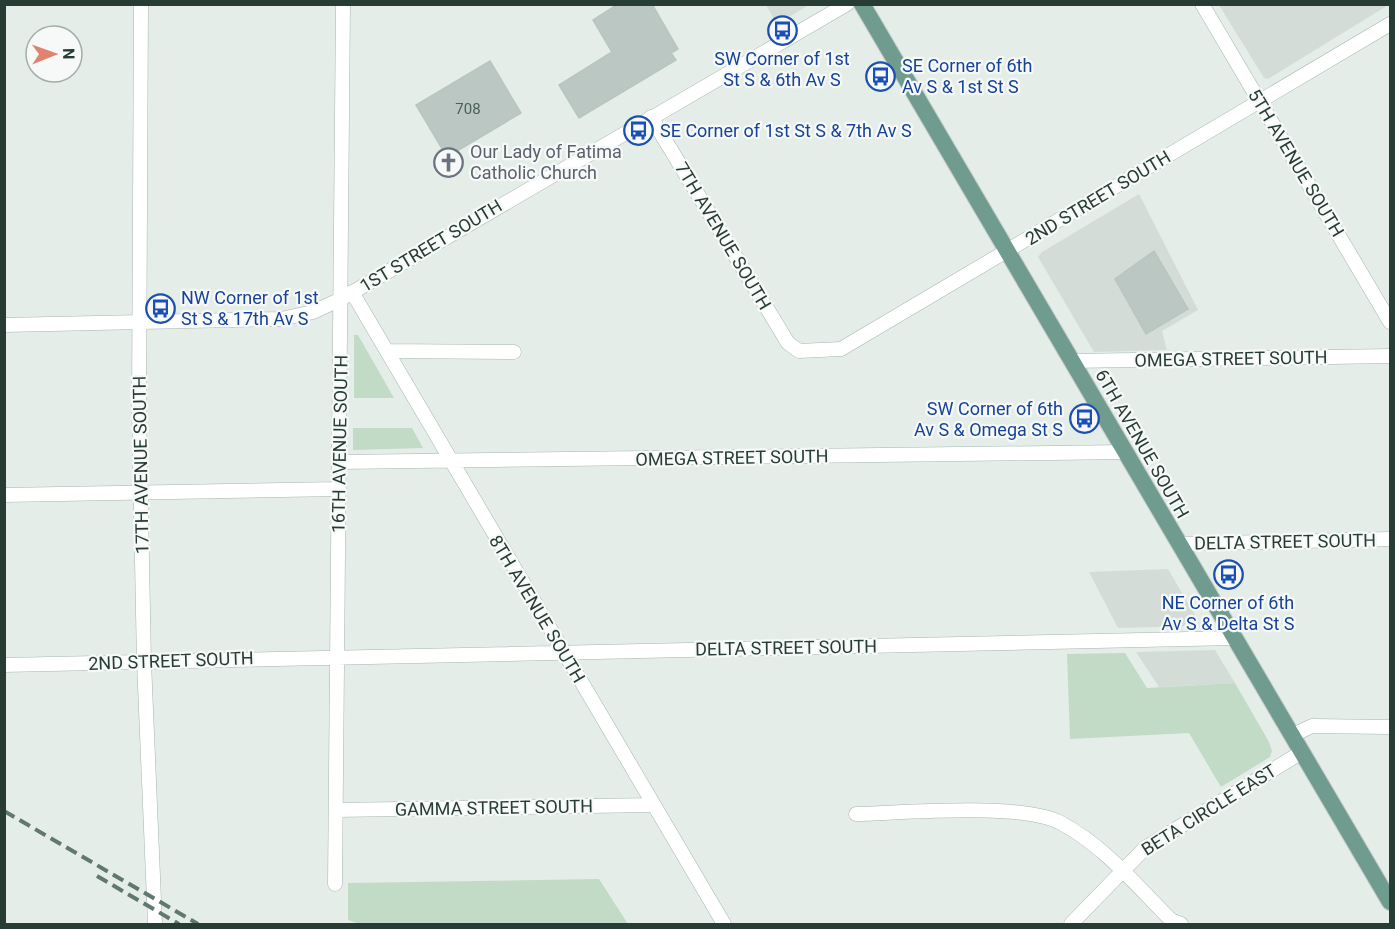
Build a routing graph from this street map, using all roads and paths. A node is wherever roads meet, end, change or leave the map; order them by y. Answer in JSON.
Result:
{"nodes":[{"id":1,"x":141,"y":4,"type":"edge"},
{"id":2,"x":342,"y":4,"type":"edge"},
{"id":3,"x":847,"y":4,"type":"edge"},
{"id":4,"x":862,"y":4,"type":"edge"},
{"id":5,"x":1202,"y":4,"type":"edge"},
{"id":6,"x":1390,"y":24,"type":"edge"},
{"id":7,"x":1260,"y":102,"type":"junction"},
{"id":8,"x":651,"y":117,"type":"junction"},
{"id":9,"x":1007,"y":253,"type":"junction"},
{"id":10,"x":347,"y":296,"type":"junction"},
{"id":11,"x":139,"y":322,"type":"junction"},
{"id":12,"x":1390,"y":322,"type":"edge"},
{"id":13,"x":4,"y":325,"type":"edge"},
{"id":14,"x":387,"y":351,"type":"junction"},
{"id":15,"x":799,"y":351,"type":"joint"},
{"id":16,"x":514,"y":352,"type":"dead end"},
{"id":17,"x":1390,"y":356,"type":"edge"},
{"id":18,"x":1071,"y":362,"type":"junction"},
{"id":19,"x":1124,"y":452,"type":"junction"},
{"id":20,"x":339,"y":462,"type":"junction"},
{"id":21,"x":451,"y":463,"type":"junction"},
{"id":22,"x":339,"y":489,"type":"junction"},
{"id":23,"x":141,"y":493,"type":"junction"},
{"id":24,"x":4,"y":495,"type":"edge"},
{"id":25,"x":1390,"y":539,"type":"edge"},
{"id":26,"x":1179,"y":544,"type":"junction"},
{"id":27,"x":1234,"y":638,"type":"junction"},
{"id":28,"x":562,"y":652,"type":"junction"},
{"id":29,"x":337,"y":656,"type":"junction"},
{"id":30,"x":144,"y":662,"type":"junction"},
{"id":31,"x":4,"y":665,"type":"edge"},
{"id":32,"x":1390,"y":727,"type":"edge"},
{"id":33,"x":1293,"y":735,"type":"junction"},
{"id":34,"x":1302,"y":752,"type":"junction"},
{"id":35,"x":653,"y":805,"type":"junction"},
{"id":36,"x":336,"y":810,"type":"junction"},
{"id":37,"x":856,"y":814,"type":"dead end"},
{"id":38,"x":1121,"y":870,"type":"junction"},
{"id":39,"x":335,"y":884,"type":"dead end"},
{"id":40,"x":1390,"y":902,"type":"edge"},
{"id":41,"x":155,"y":924,"type":"edge"},
{"id":42,"x":723,"y":924,"type":"edge"},
{"id":43,"x":1071,"y":924,"type":"edge"},
{"id":44,"x":1181,"y":924,"type":"edge"}],
"edges":[{"from":1,"to":11,"type":"street","name":"17TH AVENUE SOUTH"},
{"from":2,"to":10,"type":"street","name":"16TH AVENUE SOUTH"},
{"from":3,"to":8,"type":"street","name":"1ST STREET SOUTH"},
{"from":4,"to":9,"type":"main road","name":"6TH AVENUE SOUTH"},
{"from":5,"to":7,"type":"street","name":"5TH AVENUE SOUTH"},
{"from":6,"to":7,"type":"street","name":"2ND STREET SOUTH"},
{"from":7,"to":9,"type":"street","name":"2ND STREET SOUTH"},
{"from":7,"to":12,"type":"street","name":"5TH AVENUE SOUTH"},
{"from":8,"to":10,"type":"street","name":"1ST STREET SOUTH"},
{"from":8,"to":15,"type":"street","name":"7TH AVENUE SOUTH"},
{"from":9,"to":15,"type":"street","name":"2ND STREET SOUTH"},
{"from":9,"to":18,"type":"main road","name":"6TH AVENUE SOUTH"},
{"from":10,"to":11,"type":"street","name":"1ST STREET SOUTH"},
{"from":10,"to":14,"type":"street","name":"8TH AVENUE SOUTH"},
{"from":10,"to":20,"type":"street","name":"16TH AVENUE SOUTH"},
{"from":11,"to":13,"type":"street","name":"1ST STREET SOUTH"},
{"from":11,"to":23,"type":"street","name":"17TH AVENUE SOUTH"},
{"from":14,"to":16,"type":"street"},
{"from":14,"to":21,"type":"street","name":"8TH AVENUE SOUTH"},
{"from":17,"to":18,"type":"street","name":"OMEGA STREET SOUTH"},
{"from":18,"to":19,"type":"main road","name":"6TH AVENUE SOUTH"},
{"from":19,"to":21,"type":"street","name":"OMEGA STREET SOUTH"},
{"from":19,"to":26,"type":"main road","name":"6TH AVENUE SOUTH"},
{"from":20,"to":21,"type":"street","name":"OMEGA STREET SOUTH"},
{"from":20,"to":22,"type":"street","name":"16TH AVENUE SOUTH"},
{"from":21,"to":28,"type":"street","name":"8TH AVENUE SOUTH"},
{"from":22,"to":23,"type":"street"},
{"from":22,"to":29,"type":"street","name":"16TH AVENUE SOUTH"},
{"from":23,"to":24,"type":"street"},
{"from":23,"to":30,"type":"street","name":"17TH AVENUE SOUTH"},
{"from":25,"to":26,"type":"street","name":"DELTA STREET SOUTH"},
{"from":26,"to":27,"type":"main road","name":"6TH AVENUE SOUTH"},
{"from":27,"to":28,"type":"street","name":"DELTA STREET SOUTH"},
{"from":27,"to":33,"type":"main road","name":"6TH AVENUE SOUTH"},
{"from":28,"to":29,"type":"street","name":"DELTA STREET SOUTH"},
{"from":28,"to":35,"type":"street","name":"8TH AVENUE SOUTH"},
{"from":29,"to":30,"type":"street","name":"2ND STREET SOUTH"},
{"from":29,"to":36,"type":"street","name":"16TH AVENUE SOUTH"},
{"from":30,"to":31,"type":"street","name":"2ND STREET SOUTH"},
{"from":30,"to":41,"type":"street","name":"17TH AVENUE SOUTH"},
{"from":32,"to":33,"type":"street"},
{"from":33,"to":34,"type":"main road","name":"6TH AVENUE SOUTH"},
{"from":34,"to":38,"type":"street","name":"BETA CIRCLE EAST"},
{"from":34,"to":40,"type":"main road","name":"6TH AVENUE SOUTH"},
{"from":35,"to":36,"type":"street","name":"GAMMA STREET SOUTH"},
{"from":35,"to":42,"type":"street","name":"8TH AVENUE SOUTH"},
{"from":36,"to":39,"type":"street","name":"16TH AVENUE SOUTH"},
{"from":37,"to":38,"type":"street"},
{"from":38,"to":43,"type":"street","name":"BETA CIRCLE EAST"},
{"from":38,"to":44,"type":"street"}]}
